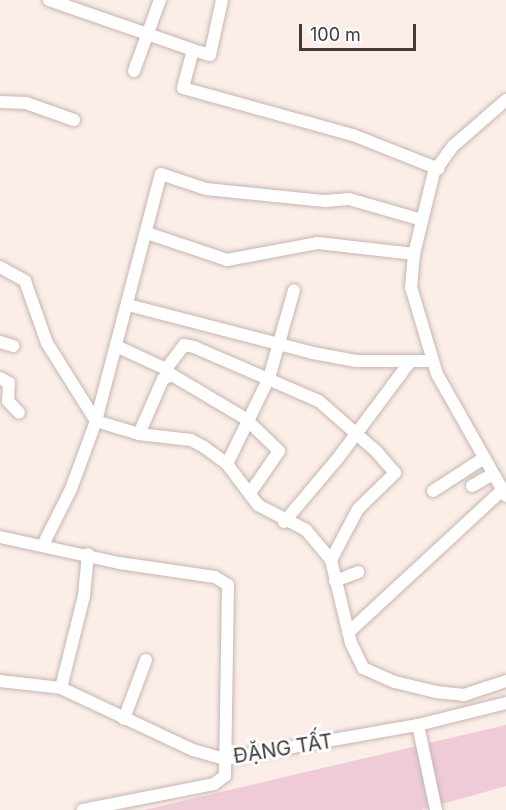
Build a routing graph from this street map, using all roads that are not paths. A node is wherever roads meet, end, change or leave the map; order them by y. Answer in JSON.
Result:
{"nodes":[{"id":1,"x":49,"y":0,"type":"edge"},
{"id":2,"x":160,"y":0,"type":"edge"},
{"id":3,"x":222,"y":0,"type":"edge"},
{"id":4,"x":148,"y":34,"type":"junction"},
{"id":5,"x":193,"y":50,"type":"junction"},
{"id":6,"x":134,"y":71,"type":"dead end"},
{"id":7,"x":506,"y":100,"type":"edge"},
{"id":8,"x":0,"y":102,"type":"edge"},
{"id":9,"x":74,"y":120,"type":"dead end"},
{"id":10,"x":439,"y":169,"type":"junction"},
{"id":11,"x":422,"y":220,"type":"junction"},
{"id":12,"x":147,"y":233,"type":"junction"},
{"id":13,"x":414,"y":254,"type":"junction"},
{"id":14,"x":0,"y":267,"type":"edge"},
{"id":15,"x":294,"y":290,"type":"dead end"},
{"id":16,"x":128,"y":305,"type":"junction"},
{"id":17,"x":0,"y":342,"type":"edge"},
{"id":18,"x":13,"y":346,"type":"dead end"},
{"id":19,"x":117,"y":346,"type":"junction"},
{"id":20,"x":279,"y":346,"type":"junction"},
{"id":21,"x":434,"y":361,"type":"junction"},
{"id":22,"x":409,"y":363,"type":"junction"},
{"id":23,"x":169,"y":372,"type":"junction"},
{"id":24,"x":0,"y":378,"type":"edge"},
{"id":25,"x":269,"y":378,"type":"junction"},
{"id":26,"x":19,"y":413,"type":"dead end"},
{"id":27,"x":246,"y":419,"type":"junction"},
{"id":28,"x":96,"y":421,"type":"junction"},
{"id":29,"x":139,"y":434,"type":"junction"},
{"id":30,"x":356,"y":434,"type":"junction"},
{"id":31,"x":484,"y":458,"type":"junction"},
{"id":32,"x":227,"y":464,"type":"junction"},
{"id":33,"x":493,"y":474,"type":"junction"},
{"id":34,"x":472,"y":486,"type":"dead end"},
{"id":35,"x":433,"y":491,"type":"dead end"},
{"id":36,"x":250,"y":493,"type":"junction"},
{"id":37,"x":504,"y":493,"type":"edge"},
{"id":38,"x":284,"y":522,"type":"junction"},
{"id":39,"x":0,"y":537,"type":"edge"},
{"id":40,"x":43,"y":545,"type":"junction"},
{"id":41,"x":88,"y":554,"type":"junction"},
{"id":42,"x":331,"y":560,"type":"junction"},
{"id":43,"x":358,"y":572,"type":"dead end"},
{"id":44,"x":335,"y":581,"type":"junction"},
{"id":45,"x":351,"y":630,"type":"junction"},
{"id":46,"x":146,"y":660,"type":"dead end"},
{"id":47,"x":0,"y":681,"type":"edge"},
{"id":48,"x":506,"y":681,"type":"edge"},
{"id":49,"x":61,"y":688,"type":"junction"},
{"id":50,"x":506,"y":703,"type":"edge"},
{"id":51,"x":123,"y":718,"type":"junction"},
{"id":52,"x":419,"y":731,"type":"junction"},
{"id":53,"x":225,"y":759,"type":"junction"},
{"id":54,"x":82,"y":810,"type":"edge"},
{"id":55,"x":436,"y":810,"type":"edge"}],
"edges":[{"from":1,"to":4,"type":"street"},
{"from":2,"to":4,"type":"street"},
{"from":3,"to":5,"type":"street"},
{"from":4,"to":5,"type":"street"},
{"from":4,"to":6,"type":"street"},
{"from":5,"to":10,"type":"street"},
{"from":7,"to":10,"type":"street"},
{"from":8,"to":9,"type":"street"},
{"from":10,"to":11,"type":"street"},
{"from":11,"to":12,"type":"street"},
{"from":11,"to":13,"type":"street"},
{"from":12,"to":13,"type":"street"},
{"from":12,"to":16,"type":"street"},
{"from":13,"to":21,"type":"street"},
{"from":14,"to":28,"type":"street"},
{"from":15,"to":20,"type":"street"},
{"from":16,"to":19,"type":"street"},
{"from":16,"to":20,"type":"street"},
{"from":17,"to":18,"type":"street"},
{"from":19,"to":23,"type":"street"},
{"from":19,"to":28,"type":"street"},
{"from":20,"to":22,"type":"street"},
{"from":20,"to":25,"type":"street"},
{"from":21,"to":22,"type":"street"},
{"from":21,"to":31,"type":"street"},
{"from":22,"to":30,"type":"street"},
{"from":23,"to":25,"type":"street"},
{"from":23,"to":27,"type":"street"},
{"from":23,"to":29,"type":"street"},
{"from":24,"to":26,"type":"street"},
{"from":25,"to":27,"type":"street"},
{"from":25,"to":30,"type":"street"},
{"from":27,"to":32,"type":"street"},
{"from":27,"to":36,"type":"street"},
{"from":28,"to":29,"type":"street"},
{"from":28,"to":40,"type":"street"},
{"from":29,"to":32,"type":"street"},
{"from":30,"to":38,"type":"street"},
{"from":30,"to":42,"type":"street"},
{"from":31,"to":33,"type":"street"},
{"from":31,"to":35,"type":"street"},
{"from":32,"to":36,"type":"street"},
{"from":33,"to":34,"type":"street"},
{"from":33,"to":37,"type":"street"},
{"from":36,"to":38,"type":"street"},
{"from":37,"to":45,"type":"street"},
{"from":38,"to":42,"type":"street"},
{"from":39,"to":40,"type":"street"},
{"from":40,"to":41,"type":"street"},
{"from":41,"to":49,"type":"street"},
{"from":41,"to":53,"type":"street"},
{"from":42,"to":44,"type":"street"},
{"from":43,"to":44,"type":"street"},
{"from":44,"to":45,"type":"street"},
{"from":45,"to":48,"type":"street"},
{"from":46,"to":51,"type":"street"},
{"from":47,"to":49,"type":"street","name":"ĐẶNG TẤT"},
{"from":49,"to":51,"type":"street","name":"ĐẶNG TẤT"},
{"from":50,"to":52,"type":"street","name":"ĐẶNG TẤT"},
{"from":51,"to":53,"type":"street","name":"ĐẶNG TẤT"},
{"from":52,"to":53,"type":"street","name":"ĐẶNG TẤT"},
{"from":52,"to":55,"type":"street"},
{"from":53,"to":54,"type":"street"}]}
